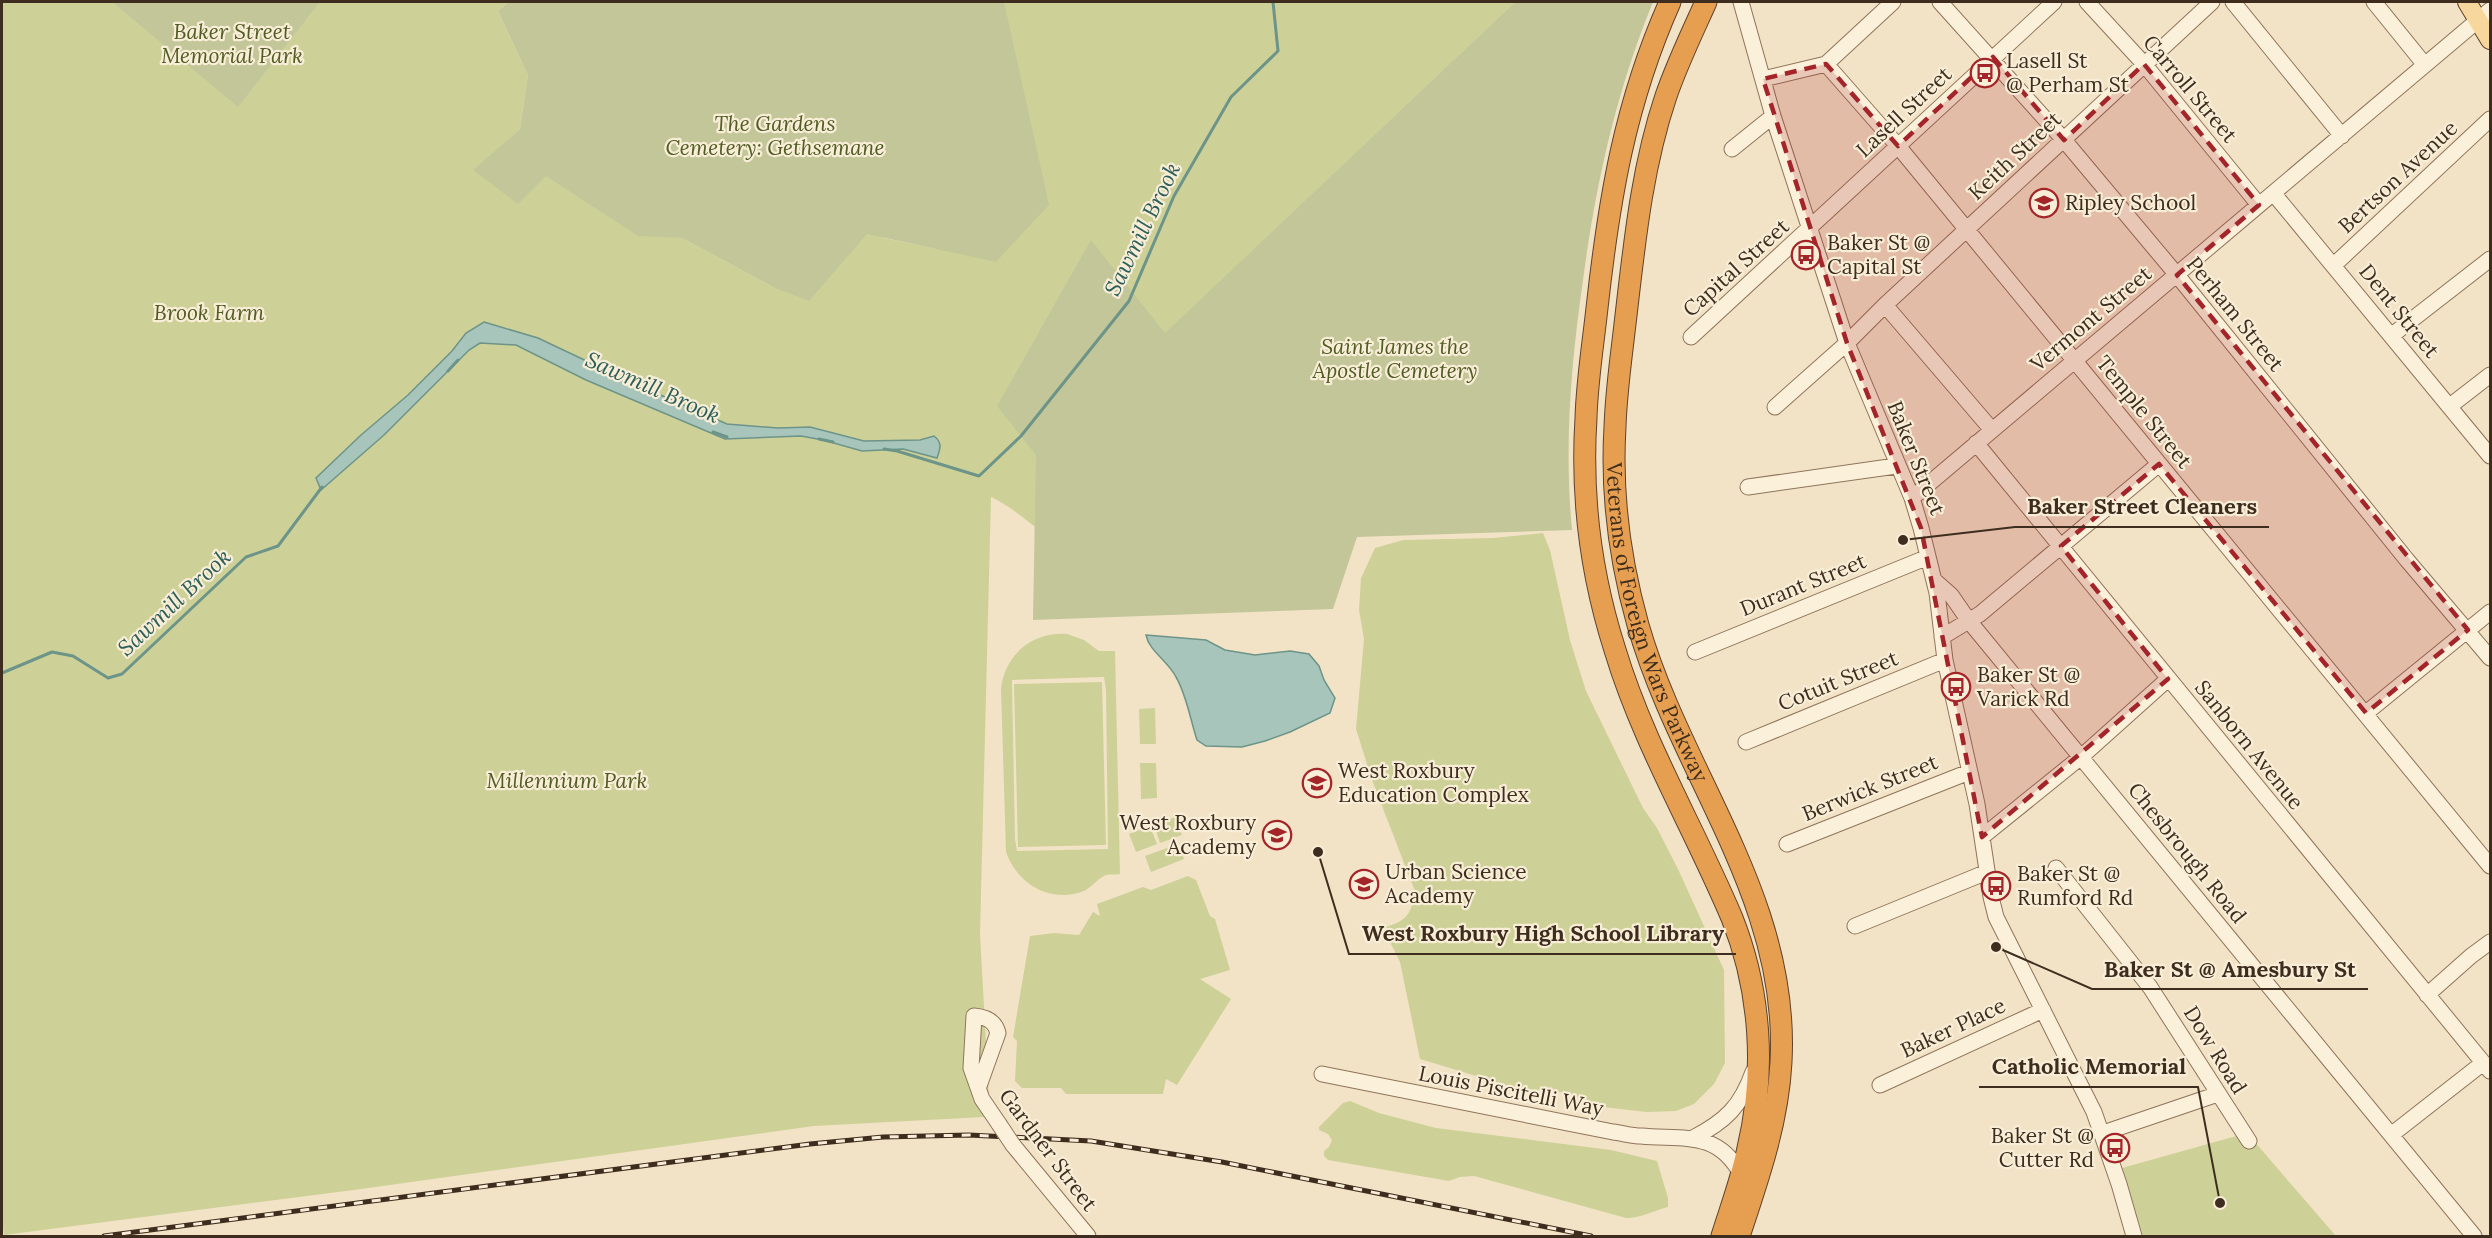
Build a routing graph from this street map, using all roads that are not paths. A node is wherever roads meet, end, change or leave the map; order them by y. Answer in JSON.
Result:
{"nodes":[{"id":1,"x":1670,"y":2,"type":"edge"},
{"id":2,"x":1706,"y":2,"type":"edge"},
{"id":3,"x":1741,"y":2,"type":"edge"},
{"id":4,"x":1893,"y":2,"type":"edge"},
{"id":5,"x":1940,"y":2,"type":"edge"},
{"id":6,"x":2054,"y":2,"type":"edge"},
{"id":7,"x":2087,"y":2,"type":"edge"},
{"id":8,"x":2212,"y":2,"type":"edge"},
{"id":9,"x":2232,"y":2,"type":"edge"},
{"id":10,"x":2374,"y":2,"type":"edge"},
{"id":11,"x":2467,"y":2,"type":"edge"},
{"id":12,"x":2485,"y":14,"type":"edge"},
{"id":13,"x":2490,"y":40,"type":"edge"},
{"id":14,"x":1993,"y":57,"type":"junction"},
{"id":15,"x":1826,"y":64,"type":"junction"},
{"id":16,"x":2144,"y":64,"type":"junction"},
{"id":17,"x":2425,"y":65,"type":"junction"},
{"id":18,"x":1763,"y":79,"type":"junction"},
{"id":19,"x":1773,"y":116,"type":"junction"},
{"id":20,"x":2490,"y":119,"type":"edge"},
{"id":21,"x":2342,"y":136,"type":"junction"},
{"id":22,"x":2064,"y":140,"type":"junction"},
{"id":23,"x":1898,"y":146,"type":"junction"},
{"id":24,"x":1732,"y":148,"type":"dead end"},
{"id":25,"x":2274,"y":194,"type":"junction"},
{"id":26,"x":2259,"y":205,"type":"junction"},
{"id":27,"x":1810,"y":229,"type":"junction"},
{"id":28,"x":1967,"y":229,"type":"junction"},
{"id":29,"x":2490,"y":259,"type":"edge"},
{"id":30,"x":2334,"y":264,"type":"junction"},
{"id":31,"x":2177,"y":275,"type":"junction"},
{"id":32,"x":1885,"y":305,"type":"junction"},
{"id":33,"x":2391,"y":336,"type":"junction"},
{"id":34,"x":1691,"y":337,"type":"dead end"},
{"id":35,"x":1847,"y":343,"type":"junction"},
{"id":36,"x":2075,"y":362,"type":"junction"},
{"id":37,"x":2490,"y":375,"type":"edge"},
{"id":38,"x":2450,"y":406,"type":"junction"},
{"id":39,"x":1775,"y":407,"type":"dead end"},
{"id":40,"x":1992,"y":430,"type":"junction"},
{"id":41,"x":1976,"y":443,"type":"junction"},
{"id":42,"x":2490,"y":456,"type":"edge"},
{"id":43,"x":2159,"y":464,"type":"junction"},
{"id":44,"x":1896,"y":466,"type":"junction"},
{"id":45,"x":1748,"y":488,"type":"dead end"},
{"id":46,"x":1912,"y":498,"type":"junction"},
{"id":47,"x":2061,"y":546,"type":"junction"},
{"id":48,"x":1928,"y":557,"type":"junction"},
{"id":49,"x":1934,"y":580,"type":"junction"},
{"id":50,"x":2490,"y":612,"type":"edge"},
{"id":51,"x":1969,"y":621,"type":"junction"},
{"id":52,"x":2468,"y":630,"type":"junction"},
{"id":53,"x":1942,"y":637,"type":"junction"},
{"id":54,"x":1695,"y":652,"type":"dead end"},
{"id":55,"x":2490,"y":658,"type":"edge"},
{"id":56,"x":1945,"y":660,"type":"junction"},
{"id":57,"x":2168,"y":679,"type":"junction"},
{"id":58,"x":2366,"y":713,"type":"junction"},
{"id":59,"x":1746,"y":742,"type":"dead end"},
{"id":60,"x":1689,"y":753,"type":"junction"},
{"id":61,"x":2080,"y":757,"type":"junction"},
{"id":62,"x":1662,"y":765,"type":"junction"},
{"id":63,"x":1969,"y":772,"type":"junction"},
{"id":64,"x":1982,"y":837,"type":"junction"},
{"id":65,"x":1787,"y":844,"type":"dead end"},
{"id":66,"x":2490,"y":866,"type":"edge"},
{"id":67,"x":2056,"y":868,"type":"dead end"},
{"id":68,"x":1987,"y":872,"type":"junction"},
{"id":69,"x":1855,"y":926,"type":"dead end"},
{"id":70,"x":2490,"y":942,"type":"edge"},
{"id":71,"x":2427,"y":995,"type":"junction"},
{"id":72,"x":2043,"y":1010,"type":"junction"},
{"id":73,"x":1759,"y":1058,"type":"junction"},
{"id":74,"x":2487,"y":1067,"type":"edge"},
{"id":75,"x":1322,"y":1074,"type":"dead end"},
{"id":76,"x":1880,"y":1085,"type":"dead end"},
{"id":77,"x":979,"y":1086,"type":"dead end"},
{"id":78,"x":2218,"y":1094,"type":"junction"},
{"id":79,"x":2103,"y":1133,"type":"junction"},
{"id":80,"x":2391,"y":1135,"type":"junction"},
{"id":81,"x":1693,"y":1138,"type":"junction"},
{"id":82,"x":2249,"y":1141,"type":"dead end"},
{"id":83,"x":1742,"y":1174,"type":"junction"},
{"id":84,"x":1088,"y":1236,"type":"edge"},
{"id":85,"x":1722,"y":1236,"type":"edge"},
{"id":86,"x":1739,"y":1236,"type":"edge"},
{"id":87,"x":2134,"y":1236,"type":"edge"},
{"id":88,"x":2474,"y":1236,"type":"edge"}],
"edges":[{"from":1,"to":62,"type":"highway","name":"Veterans of Foreign Wars Parkway"},
{"from":2,"to":60,"type":"highway","name":"Veterans of Foreign Wars Parkway"},
{"from":3,"to":18,"type":"street","name":"Baker Street"},
{"from":4,"to":15,"type":"street"},
{"from":5,"to":14,"type":"street","name":"Perham Street"},
{"from":6,"to":14,"type":"street","name":"Lasell Street"},
{"from":7,"to":16,"type":"street","name":"Carroll Street"},
{"from":8,"to":16,"type":"street","name":"Keith Street"},
{"from":9,"to":21,"type":"street"},
{"from":10,"to":17,"type":"street"},
{"from":11,"to":12,"type":"main road"},
{"from":12,"to":13,"type":"main road"},
{"from":12,"to":17,"type":"street","name":"Vermont Street"},
{"from":14,"to":22,"type":"street","name":"Perham Street"},
{"from":14,"to":23,"type":"street","name":"Lasell Street"},
{"from":15,"to":18,"type":"street"},
{"from":15,"to":23,"type":"street","name":"Temple Street"},
{"from":16,"to":22,"type":"street","name":"Keith Street"},
{"from":16,"to":26,"type":"street","name":"Carroll Street"},
{"from":17,"to":21,"type":"street","name":"Vermont Street"},
{"from":18,"to":19,"type":"street","name":"Baker Street"},
{"from":19,"to":24,"type":"street"},
{"from":19,"to":27,"type":"street","name":"Baker Street"},
{"from":20,"to":30,"type":"street","name":"Bertson Avenue"},
{"from":21,"to":25,"type":"street","name":"Vermont Street"},
{"from":22,"to":28,"type":"street","name":"Keith Street"},
{"from":22,"to":31,"type":"street","name":"Perham Street"},
{"from":23,"to":27,"type":"street","name":"Lasell Street"},
{"from":23,"to":28,"type":"street","name":"Temple Street"},
{"from":25,"to":26,"type":"street","name":"Vermont Street"},
{"from":25,"to":30,"type":"street","name":"Dent Street"},
{"from":26,"to":31,"type":"street","name":"Vermont Street"},
{"from":27,"to":34,"type":"street","name":"Capital Street"},
{"from":27,"to":35,"type":"street","name":"Baker Street"},
{"from":28,"to":32,"type":"street","name":"Keith Street"},
{"from":28,"to":36,"type":"street","name":"Temple Street"},
{"from":29,"to":33,"type":"street"},
{"from":30,"to":33,"type":"street","name":"Dent Street"},
{"from":31,"to":36,"type":"street","name":"Vermont Street"},
{"from":31,"to":52,"type":"street","name":"Perham Street"},
{"from":32,"to":35,"type":"street","name":"Keith Street"},
{"from":32,"to":40,"type":"street"},
{"from":33,"to":38,"type":"street","name":"Dent Street"},
{"from":35,"to":39,"type":"street","name":"Keith Street"},
{"from":35,"to":44,"type":"street","name":"Baker Street"},
{"from":36,"to":40,"type":"street","name":"Vermont Street"},
{"from":36,"to":43,"type":"street","name":"Temple Street"},
{"from":37,"to":38,"type":"street"},
{"from":38,"to":42,"type":"street","name":"Dent Street"},
{"from":40,"to":41,"type":"street","name":"Vermont Street"},
{"from":41,"to":46,"type":"street","name":"Vermont Street"},
{"from":41,"to":47,"type":"street","name":"Sanborn Avenue"},
{"from":43,"to":47,"type":"street"},
{"from":43,"to":58,"type":"street","name":"Temple Street"},
{"from":44,"to":45,"type":"street"},
{"from":44,"to":46,"type":"street","name":"Baker Street"},
{"from":46,"to":48,"type":"street","name":"Baker Street"},
{"from":47,"to":51,"type":"street"},
{"from":47,"to":57,"type":"street","name":"Sanborn Avenue"},
{"from":48,"to":49,"type":"street","name":"Baker Street"},
{"from":48,"to":54,"type":"street","name":"Durant Street"},
{"from":49,"to":51,"type":"street","name":"Chesbrough Road"},
{"from":49,"to":53,"type":"street","name":"Baker Street"},
{"from":50,"to":52,"type":"street"},
{"from":51,"to":53,"type":"street"},
{"from":51,"to":61,"type":"street","name":"Chesbrough Road"},
{"from":52,"to":55,"type":"street","name":"Perham Street"},
{"from":52,"to":58,"type":"street"},
{"from":53,"to":56,"type":"street","name":"Baker Street"},
{"from":56,"to":59,"type":"street","name":"Cotuit Street"},
{"from":56,"to":63,"type":"street","name":"Baker Street"},
{"from":57,"to":61,"type":"street"},
{"from":57,"to":71,"type":"street","name":"Sanborn Avenue"},
{"from":58,"to":66,"type":"street","name":"Temple Street"},
{"from":60,"to":62,"type":"highway"},
{"from":60,"to":86,"type":"highway","name":"Veterans of Foreign Wars Parkway"},
{"from":61,"to":64,"type":"street"},
{"from":61,"to":80,"type":"street","name":"Chesbrough Road"},
{"from":62,"to":73,"type":"highway","name":"Veterans of Foreign Wars Parkway"},
{"from":63,"to":64,"type":"street","name":"Baker Street"},
{"from":63,"to":65,"type":"street","name":"Berwick Street"},
{"from":64,"to":68,"type":"street","name":"Baker Street"},
{"from":67,"to":78,"type":"street","name":"Dow Road"},
{"from":68,"to":69,"type":"street"},
{"from":68,"to":72,"type":"street","name":"Baker Street"},
{"from":70,"to":71,"type":"street"},
{"from":71,"to":74,"type":"street","name":"Sanborn Avenue"},
{"from":72,"to":76,"type":"street","name":"Baker Place"},
{"from":72,"to":79,"type":"street","name":"Baker Street"},
{"from":73,"to":81,"type":"street"},
{"from":73,"to":83,"type":"highway","name":"Veterans of Foreign Wars Parkway"},
{"from":74,"to":80,"type":"street"},
{"from":75,"to":81,"type":"street","name":"Louis Piscitelli Way"},
{"from":77,"to":84,"type":"street","name":"Gardner Street","bridge":true},
{"from":78,"to":79,"type":"street"},
{"from":78,"to":82,"type":"street","name":"Dow Road"},
{"from":79,"to":87,"type":"street","name":"Baker Street"},
{"from":80,"to":88,"type":"street","name":"Chesbrough Road"},
{"from":81,"to":83,"type":"street","name":"Louis Piscitelli Way"},
{"from":83,"to":85,"type":"highway","name":"Veterans of Foreign Wars Parkway"}]}
